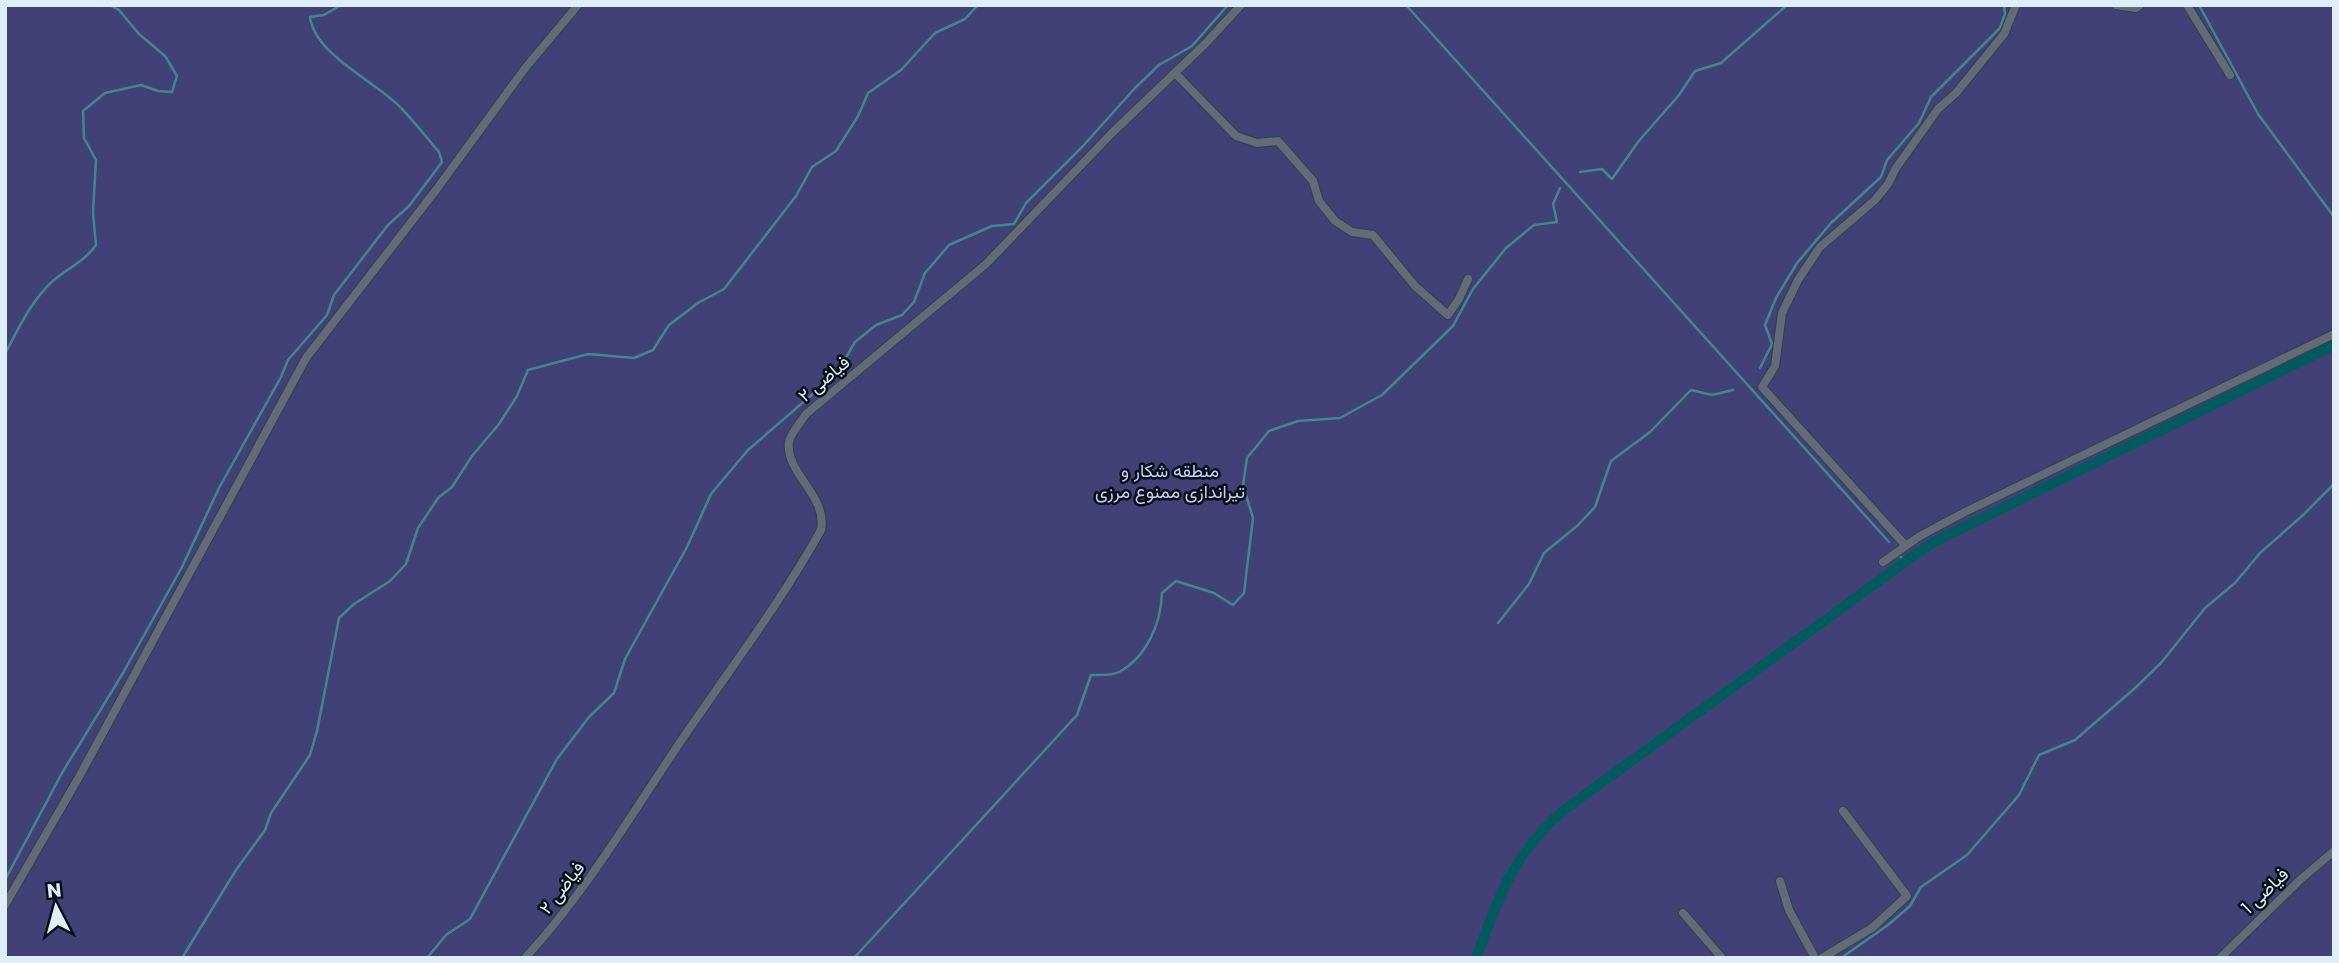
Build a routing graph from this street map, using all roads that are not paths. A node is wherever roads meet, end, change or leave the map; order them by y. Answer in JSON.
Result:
{"nodes":[{"id":1,"x":578,"y":5,"type":"edge"},
{"id":2,"x":1241,"y":5,"type":"edge"},
{"id":3,"x":2016,"y":5,"type":"edge"},
{"id":4,"x":2116,"y":5,"type":"edge"},
{"id":5,"x":2140,"y":5,"type":"edge"},
{"id":6,"x":2187,"y":5,"type":"edge"},
{"id":7,"x":1175,"y":73,"type":"junction"},
{"id":8,"x":2230,"y":75,"type":"dead end"},
{"id":9,"x":1468,"y":279,"type":"dead end"},
{"id":10,"x":2334,"y":334,"type":"edge"},
{"id":11,"x":1906,"y":546,"type":"junction"},
{"id":12,"x":1883,"y":562,"type":"dead end"},
{"id":13,"x":1843,"y":811,"type":"dead end"},
{"id":14,"x":2334,"y":851,"type":"edge"},
{"id":15,"x":1780,"y":881,"type":"dead end"},
{"id":16,"x":5,"y":905,"type":"edge"},
{"id":17,"x":1683,"y":913,"type":"dead end"},
{"id":18,"x":525,"y":958,"type":"edge"},
{"id":19,"x":1722,"y":958,"type":"edge"},
{"id":20,"x":1815,"y":958,"type":"edge"},
{"id":21,"x":1822,"y":958,"type":"edge"},
{"id":22,"x":2220,"y":958,"type":"edge"}],
"edges":[{"from":1,"to":16,"type":"street"},
{"from":2,"to":7,"type":"street","name":"فیاضی ۲"},
{"from":3,"to":11,"type":"street"},
{"from":4,"to":5,"type":"street"},
{"from":6,"to":8,"type":"street"},
{"from":7,"to":9,"type":"street"},
{"from":7,"to":18,"type":"street","name":"فیاضی ۲"},
{"from":10,"to":11,"type":"street"},
{"from":11,"to":12,"type":"street"},
{"from":13,"to":21,"type":"street"},
{"from":14,"to":22,"type":"street","name":"فیاضی 1"},
{"from":15,"to":20,"type":"street"},
{"from":17,"to":19,"type":"street"}]}
